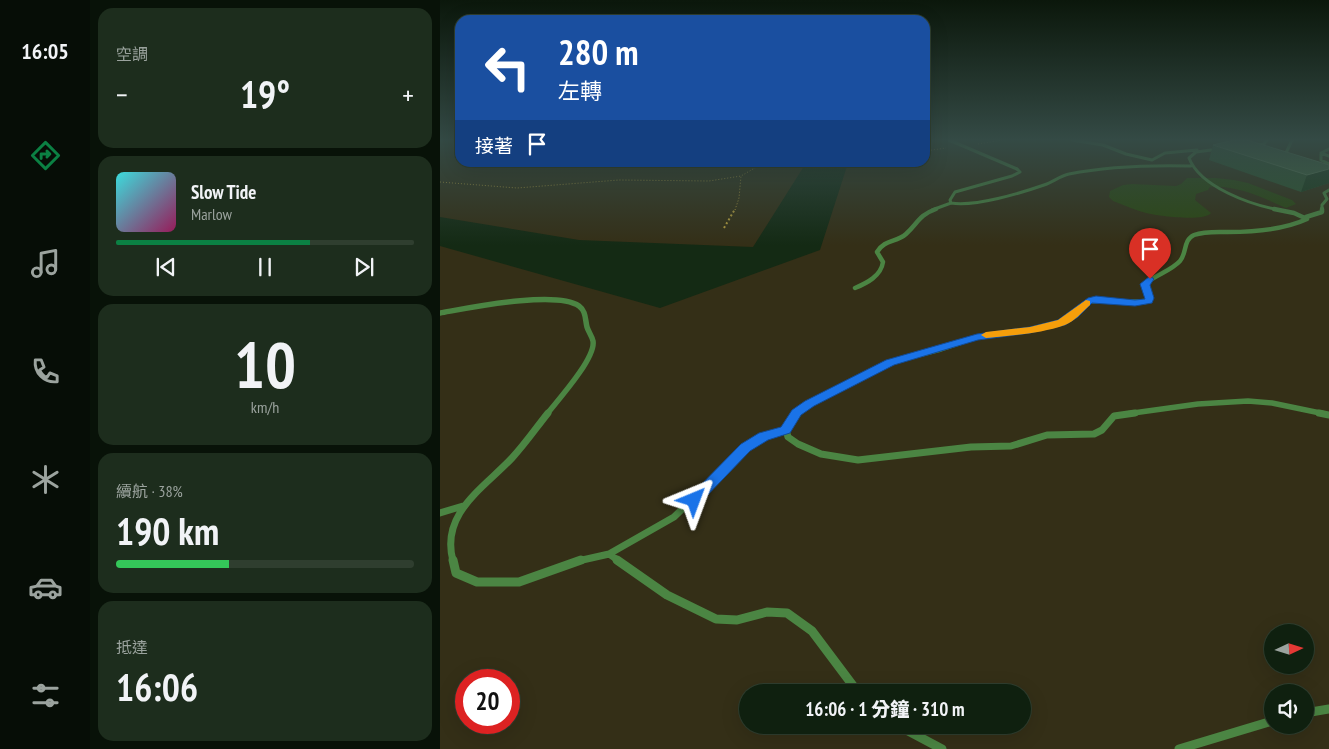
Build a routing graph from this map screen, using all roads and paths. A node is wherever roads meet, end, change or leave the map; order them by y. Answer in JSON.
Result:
{"nodes":[{"id":1,"x":1014,"y":175,"type":"edge"},
{"id":2,"x":1069,"y":175,"type":"edge"},
{"id":3,"x":1200,"y":175,"type":"edge"},
{"id":4,"x":741,"y":176,"type":"joint"},
{"id":5,"x":440,"y":182,"type":"edge"},
{"id":6,"x":1329,"y":190,"type":"edge"},
{"id":7,"x":951,"y":203,"type":"junction"},
{"id":8,"x":1306,"y":217,"type":"junction"},
{"id":9,"x":724,"y":228,"type":"dead end"},
{"id":10,"x":855,"y":288,"type":"dead end"},
{"id":11,"x":440,"y":313,"type":"edge"},
{"id":12,"x":1329,"y":415,"type":"edge"},
{"id":13,"x":786,"y":430,"type":"junction"},
{"id":14,"x":463,"y":506,"type":"junction"},
{"id":15,"x":440,"y":514,"type":"edge"},
{"id":16,"x":609,"y":554,"type":"junction"},
{"id":17,"x":852,"y":684,"type":"edge"},
{"id":18,"x":1329,"y":709,"type":"edge"},
{"id":19,"x":1314,"y":712,"type":"edge"},
{"id":20,"x":1264,"y":723,"type":"edge"},
{"id":21,"x":914,"y":734,"type":"edge"},
{"id":22,"x":942,"y":749,"type":"edge"},
{"id":23,"x":1179,"y":749,"type":"edge"}],
"edges":[{"from":1,"to":7,"type":"lane","bridge":true},
{"from":2,"to":7,"type":"lane"},
{"from":3,"to":8,"type":"lane"},
{"from":4,"to":5,"type":"path"},
{"from":4,"to":9,"type":"path"},
{"from":6,"to":8,"type":"lane"},
{"from":7,"to":10,"type":"lane"},
{"from":8,"to":13,"type":"lane"},
{"from":11,"to":14,"type":"lane"},
{"from":12,"to":13,"type":"lane"},
{"from":13,"to":16,"type":"lane"},
{"from":14,"to":15,"type":"lane"},
{"from":14,"to":16,"type":"lane"},
{"from":16,"to":17,"type":"lane"},
{"from":18,"to":19,"type":"lane"},
{"from":20,"to":23,"type":"lane"},
{"from":21,"to":22,"type":"lane"}]}
